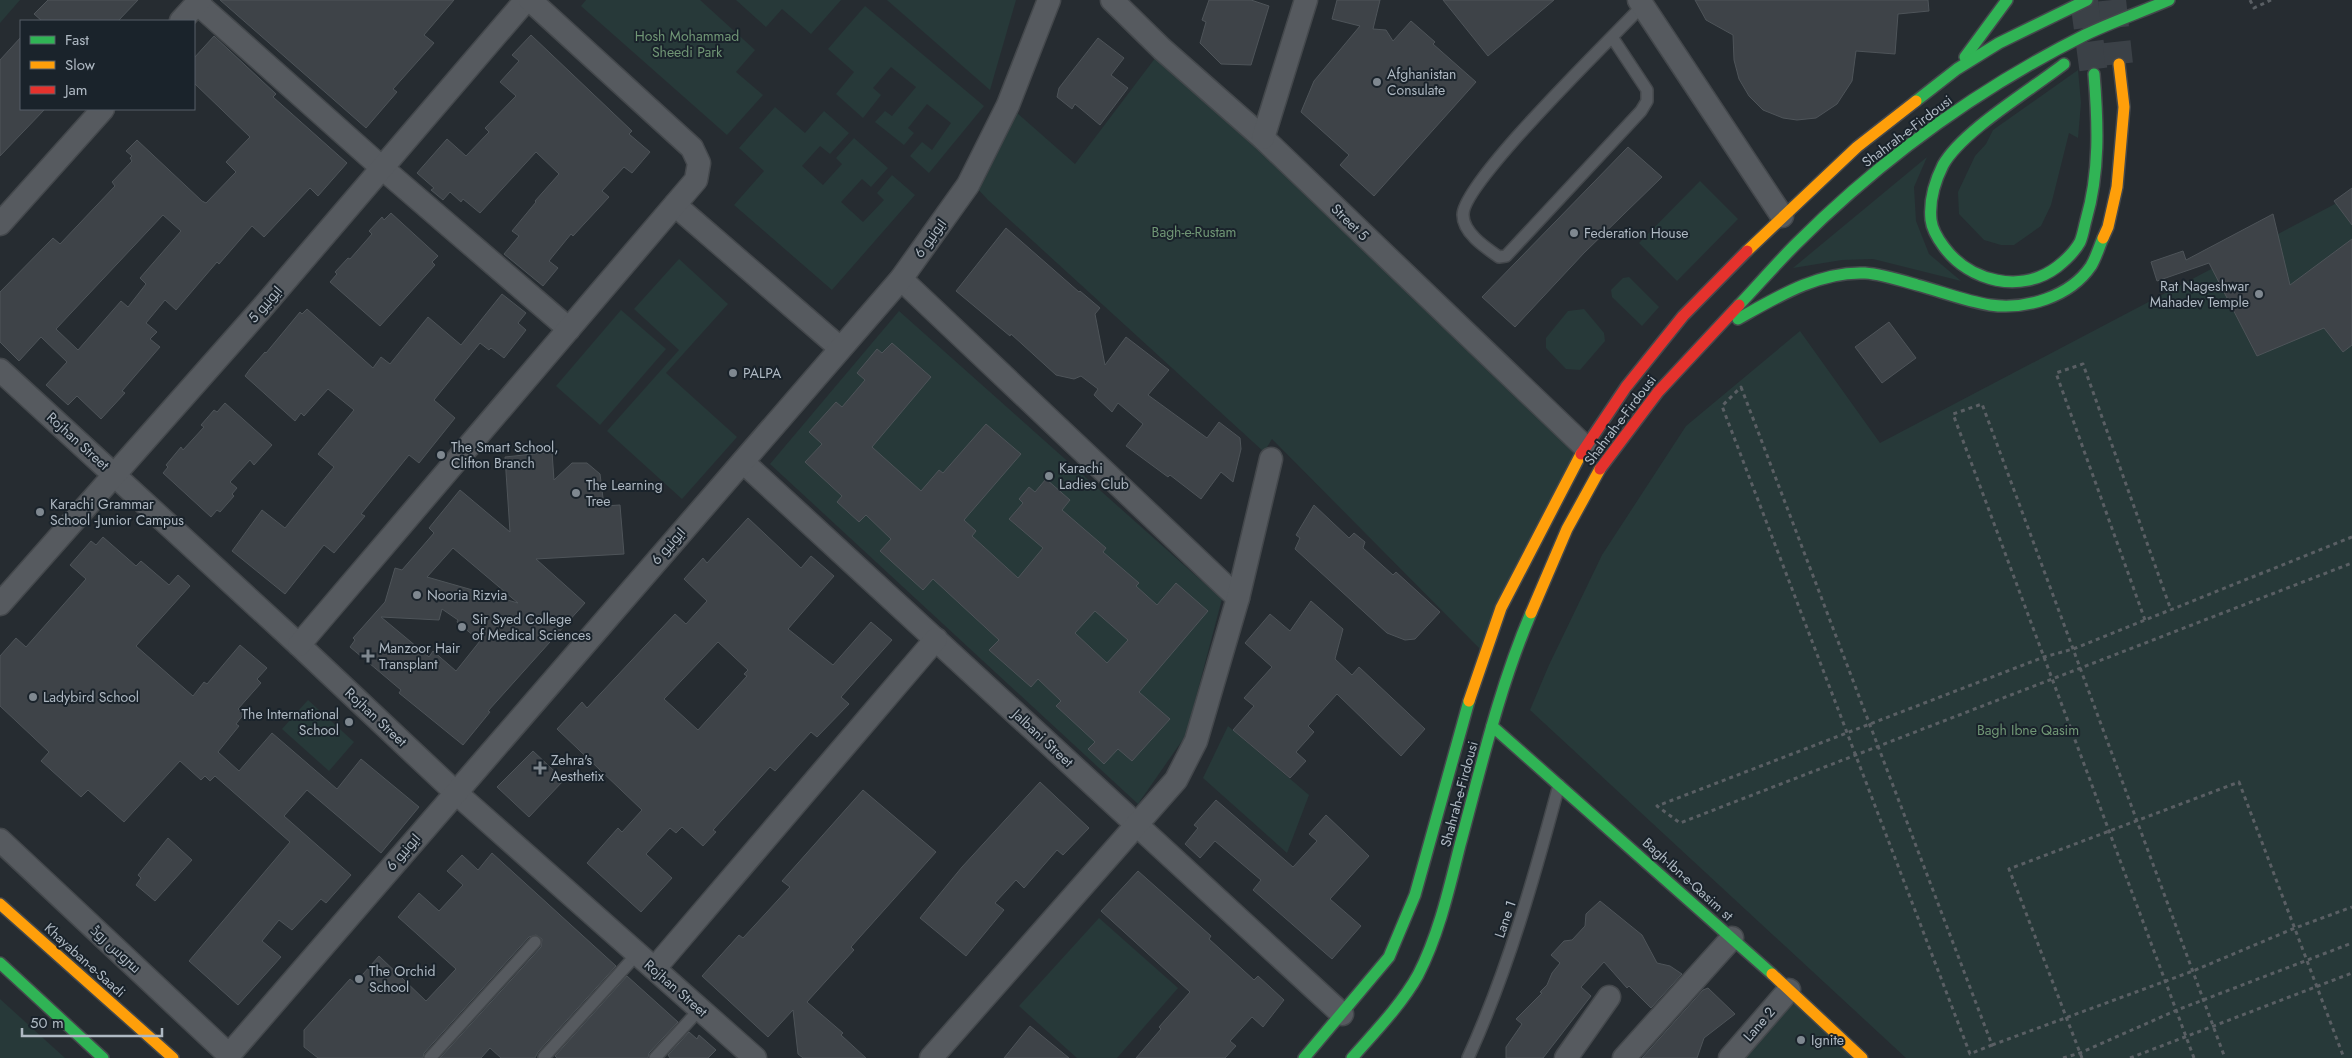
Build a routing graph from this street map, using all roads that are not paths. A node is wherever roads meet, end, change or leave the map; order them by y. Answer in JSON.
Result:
{"nodes":[{"id":1,"x":526,"y":0,"type":"edge"},
{"id":2,"x":530,"y":0,"type":"edge"},
{"id":3,"x":1049,"y":0,"type":"edge"},
{"id":4,"x":1112,"y":0,"type":"edge"},
{"id":5,"x":1306,"y":0,"type":"edge"},
{"id":6,"x":2007,"y":0,"type":"edge"},
{"id":7,"x":2087,"y":0,"type":"edge"},
{"id":8,"x":2169,"y":0,"type":"edge"},
{"id":9,"x":198,"y":1,"type":"edge"},
{"id":10,"x":1641,"y":3,"type":"edge"},
{"id":11,"x":2068,"y":3,"type":"edge"},
{"id":12,"x":182,"y":20,"type":"edge"},
{"id":13,"x":2086,"y":35,"type":"junction"},
{"id":14,"x":1612,"y":37,"type":"junction"},
{"id":15,"x":2119,"y":64,"type":"tunnel mouth"},
{"id":16,"x":1956,"y":69,"type":"junction"},
{"id":17,"x":2094,"y":74,"type":"tunnel mouth"},
{"id":18,"x":102,"y":110,"type":"edge"},
{"id":19,"x":1263,"y":138,"type":"junction"},
{"id":20,"x":381,"y":167,"type":"junction"},
{"id":21,"x":674,"y":205,"type":"junction"},
{"id":22,"x":1782,"y":216,"type":"junction"},
{"id":23,"x":0,"y":224,"type":"edge"},
{"id":24,"x":901,"y":279,"type":"junction"},
{"id":25,"x":570,"y":329,"type":"junction"},
{"id":26,"x":1717,"y":331,"type":"junction"},
{"id":27,"x":840,"y":348,"type":"junction"},
{"id":28,"x":0,"y":370,"type":"edge"},
{"id":29,"x":1585,"y":447,"type":"junction"},
{"id":30,"x":1271,"y":459,"type":"dead end"},
{"id":31,"x":744,"y":462,"type":"junction"},
{"id":32,"x":114,"y":473,"type":"junction"},
{"id":33,"x":1238,"y":598,"type":"junction"},
{"id":34,"x":0,"y":604,"type":"edge"},
{"id":35,"x":936,"y":639,"type":"junction"},
{"id":36,"x":300,"y":645,"type":"junction"},
{"id":37,"x":1492,"y":726,"type":"junction"},
{"id":38,"x":1559,"y":785,"type":"junction"},
{"id":39,"x":455,"y":792,"type":"junction"},
{"id":40,"x":1138,"y":825,"type":"junction"},
{"id":41,"x":0,"y":840,"type":"edge"},
{"id":42,"x":0,"y":904,"type":"edge"},
{"id":43,"x":1732,"y":938,"type":"junction"},
{"id":44,"x":534,"y":942,"type":"dead end"},
{"id":45,"x":637,"y":954,"type":"junction"},
{"id":46,"x":0,"y":964,"type":"edge"},
{"id":47,"x":655,"y":968,"type":"junction"},
{"id":48,"x":1789,"y":990,"type":"junction"},
{"id":49,"x":1609,"y":997,"type":"dead end"},
{"id":50,"x":700,"y":1009,"type":"junction"},
{"id":51,"x":1342,"y":1014,"type":"junction"},
{"id":52,"x":230,"y":1057,"type":"edge"},
{"id":53,"x":544,"y":1057,"type":"dead end"},
{"id":54,"x":103,"y":1058,"type":"edge"},
{"id":55,"x":173,"y":1058,"type":"edge"},
{"id":56,"x":430,"y":1058,"type":"edge"},
{"id":57,"x":655,"y":1058,"type":"edge"},
{"id":58,"x":755,"y":1058,"type":"edge"},
{"id":59,"x":931,"y":1058,"type":"edge"},
{"id":60,"x":1304,"y":1058,"type":"edge"},
{"id":61,"x":1352,"y":1058,"type":"edge"},
{"id":62,"x":1468,"y":1058,"type":"edge"},
{"id":63,"x":1566,"y":1058,"type":"edge"},
{"id":64,"x":1624,"y":1058,"type":"edge"},
{"id":65,"x":1730,"y":1058,"type":"edge"},
{"id":66,"x":1862,"y":1058,"type":"edge"}],
"edges":[{"from":1,"to":20,"type":"street","name":"ایونیو 5"},
{"from":2,"to":21,"type":"street"},
{"from":3,"to":24,"type":"street","name":"ایونیو 6"},
{"from":4,"to":19,"type":"street","name":"Street 5"},
{"from":5,"to":19,"type":"street"},
{"from":6,"to":16,"type":"main road"},
{"from":7,"to":11,"type":"main road","name":"Shahrah-e-Firdousi"},
{"from":8,"to":13,"type":"main road","name":"Shahrah-e-Firdousi"},
{"from":9,"to":12,"type":"street"},
{"from":9,"to":20,"type":"street"},
{"from":10,"to":14,"type":"lane"},
{"from":10,"to":22,"type":"street"},
{"from":11,"to":16,"type":"main road","name":"Shahrah-e-Firdousi"},
{"from":13,"to":17,"type":"main road"},
{"from":13,"to":26,"type":"main road","name":"Shahrah-e-Firdousi"},
{"from":14,"to":14,"type":"lane"},
{"from":15,"to":26,"type":"main road"},
{"from":16,"to":22,"type":"main road","name":"Shahrah-e-Firdousi"},
{"from":18,"to":23,"type":"street"},
{"from":19,"to":29,"type":"street","name":"Street 5"},
{"from":20,"to":25,"type":"street"},
{"from":20,"to":32,"type":"street","name":"ایونیو 5"},
{"from":21,"to":25,"type":"street"},
{"from":21,"to":27,"type":"street"},
{"from":22,"to":29,"type":"main road","name":"Shahrah-e-Firdousi"},
{"from":24,"to":27,"type":"street","name":"ایونیو 6"},
{"from":24,"to":33,"type":"street"},
{"from":25,"to":36,"type":"street"},
{"from":26,"to":37,"type":"main road","name":"Shahrah-e-Firdousi"},
{"from":27,"to":31,"type":"street","name":"ایونیو 6"},
{"from":28,"to":32,"type":"street","name":"Rojhan Street"},
{"from":29,"to":51,"type":"main road","name":"Shahrah-e-Firdousi"},
{"from":30,"to":33,"type":"street"},
{"from":31,"to":35,"type":"street","name":"Jalbani Street"},
{"from":31,"to":39,"type":"street","name":"ایونیو 6"},
{"from":32,"to":34,"type":"street","name":"ایونیو 5"},
{"from":32,"to":36,"type":"street","name":"Rojhan Street"},
{"from":33,"to":40,"type":"street"},
{"from":35,"to":40,"type":"street","name":"Jalbani Street"},
{"from":35,"to":47,"type":"street"},
{"from":36,"to":39,"type":"street","name":"Rojhan Street"},
{"from":37,"to":38,"type":"main road","name":"Bagh-Ibn-e-Qasim st"},
{"from":37,"to":61,"type":"main road","name":"Shahrah-e-Firdousi"},
{"from":38,"to":43,"type":"main road","name":"Bagh-Ibn-e-Qasim st"},
{"from":38,"to":62,"type":"lane","name":"Lane 1"},
{"from":39,"to":45,"type":"street","name":"Rojhan Street"},
{"from":39,"to":52,"type":"street","name":"ایونیو 6"},
{"from":40,"to":51,"type":"street","name":"Jalbani Street"},
{"from":40,"to":59,"type":"street"},
{"from":41,"to":52,"type":"street","name":"سروس روڈ"},
{"from":42,"to":55,"type":"main road","name":"Khayaban-e-Saadi"},
{"from":43,"to":48,"type":"main road","name":"Bagh-Ibn-e-Qasim st"},
{"from":43,"to":64,"type":"street"},
{"from":44,"to":56,"type":"lane"},
{"from":45,"to":47,"type":"street","name":"Rojhan Street"},
{"from":45,"to":53,"type":"lane"},
{"from":46,"to":54,"type":"main road"},
{"from":47,"to":50,"type":"street","name":"Rojhan Street"},
{"from":48,"to":65,"type":"street","name":"Lane 2"},
{"from":48,"to":66,"type":"main road","name":"Bagh-Ibn-e-Qasim st"},
{"from":49,"to":63,"type":"street"},
{"from":50,"to":57,"type":"lane"},
{"from":50,"to":58,"type":"street","name":"Rojhan Street"},
{"from":51,"to":60,"type":"main road","name":"Shahrah-e-Firdousi"}]}
